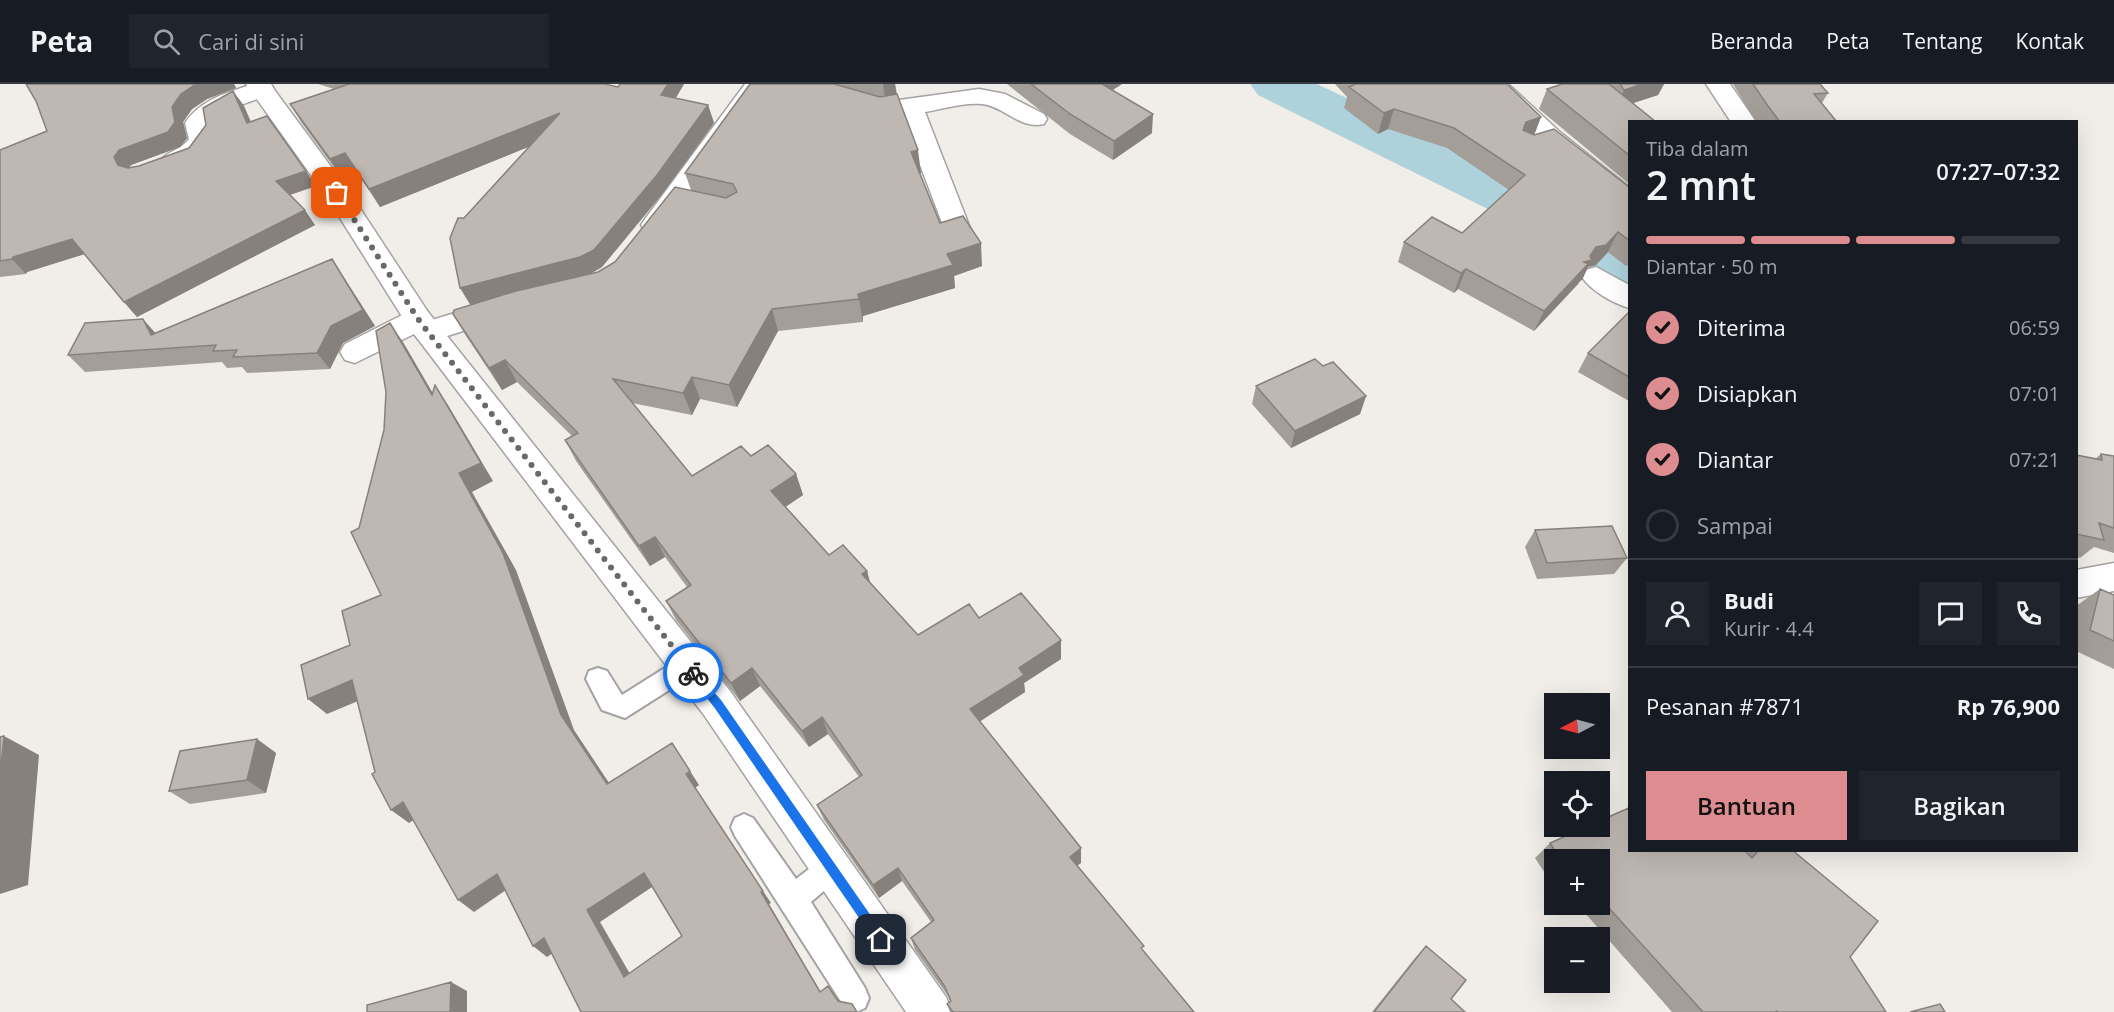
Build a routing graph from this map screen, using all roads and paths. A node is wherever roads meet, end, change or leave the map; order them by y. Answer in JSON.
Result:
{"nodes":[{"id":1,"x":1494,"y":84,"type":"edge"},
{"id":2,"x":1718,"y":84,"type":"edge"},
{"id":3,"x":768,"y":85,"type":"edge"},
{"id":4,"x":260,"y":86,"type":"edge"},
{"id":5,"x":831,"y":96,"type":"edge"},
{"id":6,"x":911,"y":108,"type":"junction"},
{"id":7,"x":1035,"y":119,"type":"dead end"},
{"id":8,"x":1743,"y":120,"type":"edge"},
{"id":9,"x":151,"y":169,"type":"edge"},
{"id":10,"x":1628,"y":199,"type":"edge"},
{"id":11,"x":957,"y":228,"type":"edge"},
{"id":12,"x":640,"y":243,"type":"edge"},
{"id":13,"x":1596,"y":277,"type":"dead end"},
{"id":14,"x":1628,"y":297,"type":"edge"},
{"id":15,"x":524,"y":302,"type":"edge"},
{"id":16,"x":423,"y":325,"type":"junction"},
{"id":17,"x":355,"y":352,"type":"dead end"},
{"id":18,"x":2114,"y":577,"type":"edge"},
{"id":19,"x":2078,"y":584,"type":"edge"},
{"id":20,"x":687,"y":665,"type":"junction"},
{"id":21,"x":598,"y":679,"type":"dead end"},
{"id":22,"x":744,"y":827,"type":"dead end"},
{"id":23,"x":831,"y":868,"type":"junction"},
{"id":24,"x":794,"y":899,"type":"junction"},
{"id":25,"x":855,"y":998,"type":"dead end"},
{"id":26,"x":931,"y":1012,"type":"edge"}],
"edges":[{"from":1,"to":10,"type":"street"},
{"from":2,"to":8,"type":"street"},
{"from":3,"to":12,"type":"street"},
{"from":4,"to":9,"type":"street"},
{"from":4,"to":16,"type":"street"},
{"from":5,"to":6,"type":"street"},
{"from":6,"to":7,"type":"street"},
{"from":6,"to":11,"type":"street"},
{"from":13,"to":14,"type":"street"},
{"from":15,"to":16,"type":"street"},
{"from":16,"to":17,"type":"street"},
{"from":16,"to":20,"type":"street"},
{"from":18,"to":19,"type":"street"},
{"from":20,"to":21,"type":"lane"},
{"from":20,"to":23,"type":"street"},
{"from":22,"to":24,"type":"lane"},
{"from":23,"to":24,"type":"lane"},
{"from":23,"to":26,"type":"street"},
{"from":24,"to":25,"type":"lane"}]}
